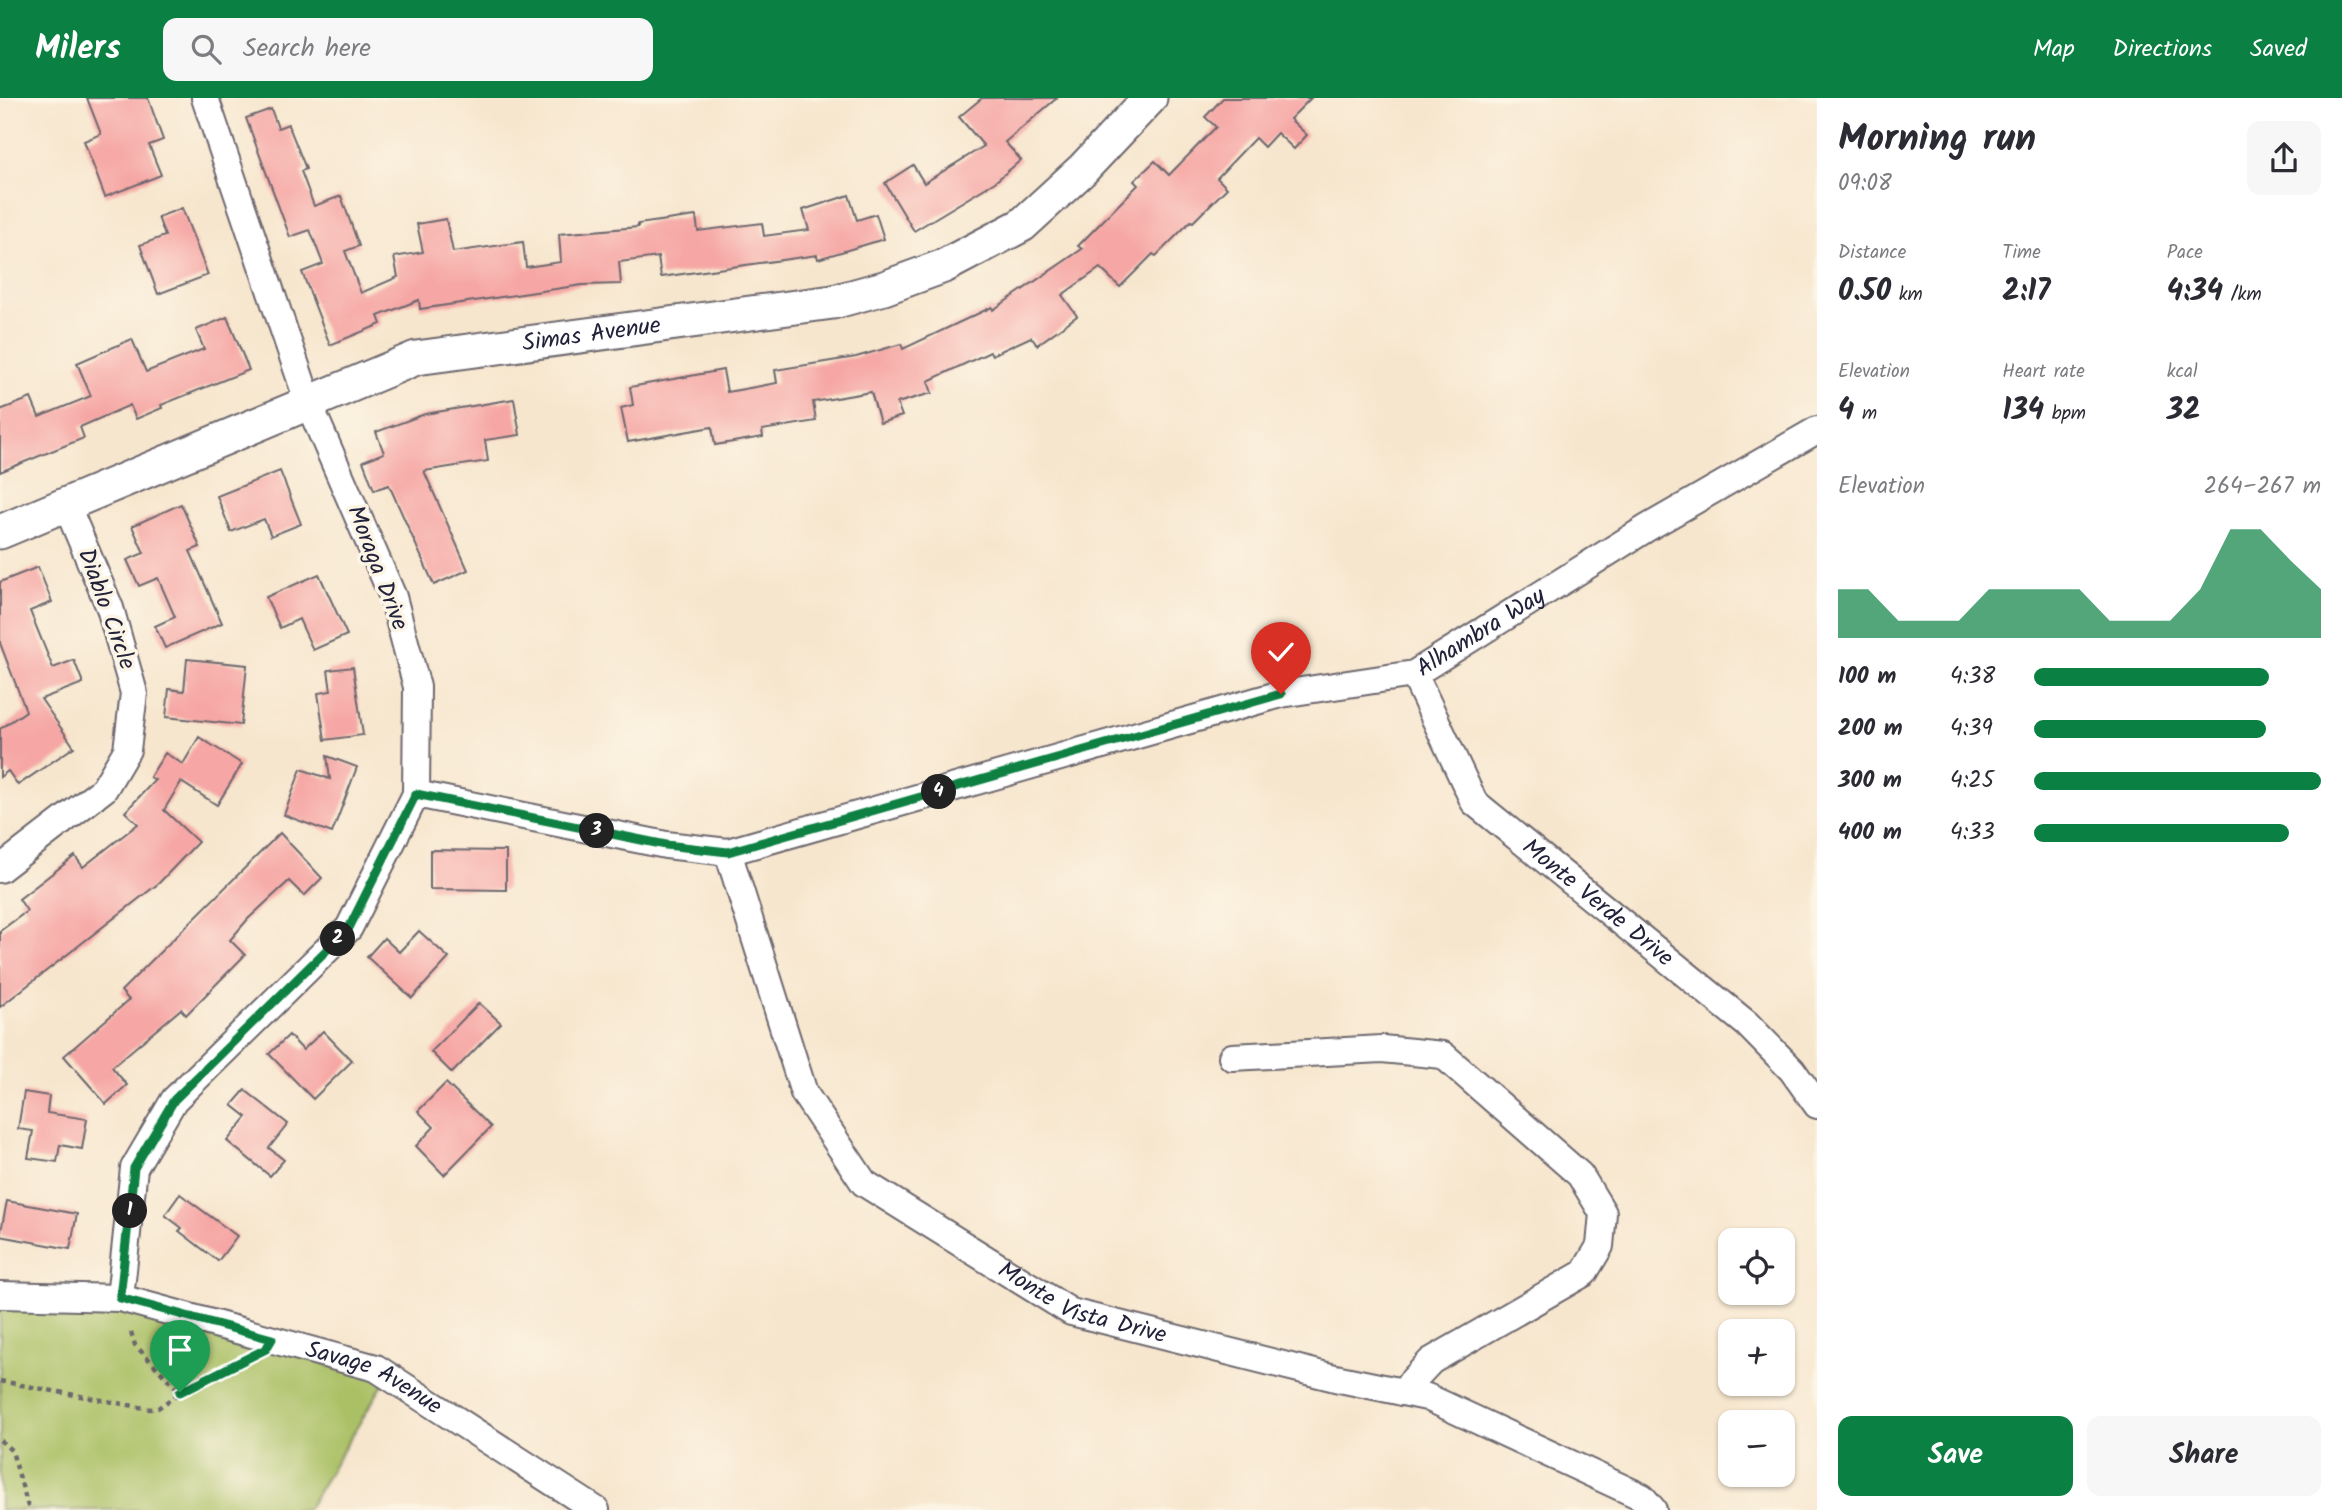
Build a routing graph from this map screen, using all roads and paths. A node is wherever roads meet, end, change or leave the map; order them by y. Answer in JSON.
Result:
{"nodes":[{"id":1,"x":205,"y":98,"type":"edge"},
{"id":2,"x":1150,"y":98,"type":"edge"},
{"id":3,"x":309,"y":404,"type":"junction"},
{"id":4,"x":1817,"y":430,"type":"edge"},
{"id":5,"x":66,"y":504,"type":"junction"},
{"id":6,"x":0,"y":532,"type":"edge"},
{"id":7,"x":1414,"y":674,"type":"junction"},
{"id":8,"x":416,"y":794,"type":"junction"},
{"id":9,"x":728,"y":852,"type":"junction"},
{"id":10,"x":0,"y":869,"type":"edge"},
{"id":11,"x":1232,"y":1057,"type":"dead end"},
{"id":12,"x":1817,"y":1105,"type":"edge"},
{"id":13,"x":0,"y":1295,"type":"edge"},
{"id":14,"x":120,"y":1298,"type":"junction"},
{"id":15,"x":131,"y":1332,"type":"dead end"},
{"id":16,"x":272,"y":1339,"type":"junction"},
{"id":17,"x":0,"y":1381,"type":"edge"},
{"id":18,"x":180,"y":1392,"type":"junction"},
{"id":19,"x":1402,"y":1392,"type":"junction"},
{"id":20,"x":0,"y":1440,"type":"edge"},
{"id":21,"x":29,"y":1510,"type":"edge"},
{"id":22,"x":596,"y":1510,"type":"edge"},
{"id":23,"x":1653,"y":1510,"type":"edge"}],
"edges":[{"from":1,"to":3,"type":"street","name":"Moraga Drive"},
{"from":2,"to":3,"type":"street","name":"Simas Avenue"},
{"from":3,"to":5,"type":"street","name":"Simas Avenue"},
{"from":3,"to":8,"type":"street","name":"Moraga Drive"},
{"from":4,"to":7,"type":"street","name":"Alhambra Way"},
{"from":5,"to":6,"type":"street","name":"Simas Avenue"},
{"from":5,"to":10,"type":"street","name":"Diablo Circle"},
{"from":7,"to":9,"type":"street","name":"Alhambra Way"},
{"from":7,"to":12,"type":"street","name":"Monte Verde Drive"},
{"from":8,"to":9,"type":"street","name":"Alhambra Way"},
{"from":8,"to":14,"type":"street","name":"Moraga Drive"},
{"from":9,"to":19,"type":"street","name":"Monte Vista Drive"},
{"from":11,"to":19,"type":"street"},
{"from":13,"to":14,"type":"street","name":"Savage Avenue"},
{"from":14,"to":16,"type":"street","name":"Savage Avenue"},
{"from":15,"to":18,"type":"path"},
{"from":16,"to":18,"type":"path"},
{"from":16,"to":22,"type":"street","name":"Savage Avenue"},
{"from":17,"to":18,"type":"path"},
{"from":19,"to":23,"type":"street","name":"Monte Vista Drive"},
{"from":20,"to":21,"type":"path"}]}
